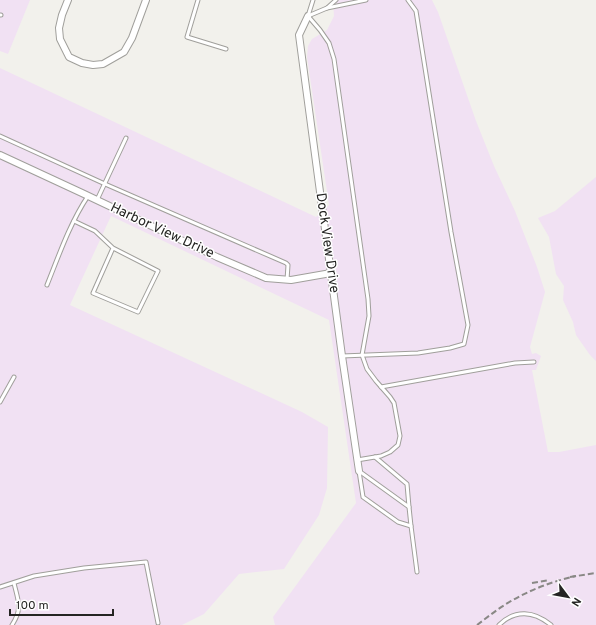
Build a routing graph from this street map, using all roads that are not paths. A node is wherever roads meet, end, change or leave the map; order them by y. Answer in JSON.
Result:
{"nodes":[{"id":1,"x":68,"y":0,"type":"edge"},
{"id":2,"x":146,"y":0,"type":"edge"},
{"id":3,"x":198,"y":0,"type":"edge"},
{"id":4,"x":313,"y":0,"type":"edge"},
{"id":5,"x":336,"y":0,"type":"edge"},
{"id":6,"x":366,"y":0,"type":"edge"},
{"id":7,"x":408,"y":0,"type":"edge"},
{"id":8,"x":327,"y":8,"type":"junction"},
{"id":9,"x":308,"y":16,"type":"junction"},
{"id":10,"x":226,"y":49,"type":"dead end"},
{"id":11,"x":0,"y":136,"type":"edge"},
{"id":12,"x":126,"y":138,"type":"dead end"},
{"id":13,"x":0,"y":155,"type":"edge"},
{"id":14,"x":104,"y":184,"type":"junction"},
{"id":15,"x":88,"y":196,"type":"junction"},
{"id":16,"x":97,"y":200,"type":"junction"},
{"id":17,"x":74,"y":221,"type":"junction"},
{"id":18,"x":113,"y":248,"type":"junction"},
{"id":19,"x":331,"y":274,"type":"junction"},
{"id":20,"x":287,"y":280,"type":"junction"},
{"id":21,"x":47,"y":285,"type":"dead end"},
{"id":22,"x":362,"y":355,"type":"junction"},
{"id":23,"x":342,"y":356,"type":"junction"},
{"id":24,"x":534,"y":362,"type":"dead end"},
{"id":25,"x":14,"y":377,"type":"dead end"},
{"id":26,"x":381,"y":387,"type":"junction"},
{"id":27,"x":0,"y":402,"type":"edge"},
{"id":28,"x":374,"y":457,"type":"junction"},
{"id":29,"x":357,"y":460,"type":"junction"},
{"id":30,"x":359,"y":472,"type":"junction"},
{"id":31,"x":409,"y":507,"type":"junction"},
{"id":32,"x":410,"y":526,"type":"junction"},
{"id":33,"x":417,"y":572,"type":"dead end"},
{"id":34,"x":14,"y":583,"type":"junction"},
{"id":35,"x":0,"y":587,"type":"edge"},
{"id":36,"x":158,"y":623,"type":"dead end"},
{"id":37,"x":12,"y":625,"type":"edge"},
{"id":38,"x":499,"y":625,"type":"edge"},
{"id":39,"x":551,"y":625,"type":"edge"}],
"edges":[{"from":1,"to":2,"type":"street"},
{"from":3,"to":10,"type":"lane"},
{"from":4,"to":9,"type":"lane"},
{"from":5,"to":8,"type":"lane"},
{"from":6,"to":8,"type":"lane"},
{"from":7,"to":22,"type":"lane"},
{"from":8,"to":9,"type":"lane"},
{"from":9,"to":19,"type":"street","name":"Dock View Drive"},
{"from":9,"to":22,"type":"lane"},
{"from":11,"to":14,"type":"lane"},
{"from":12,"to":14,"type":"lane"},
{"from":13,"to":15,"type":"street","name":"Harbor View Drive"},
{"from":14,"to":16,"type":"lane"},
{"from":14,"to":20,"type":"lane"},
{"from":15,"to":16,"type":"street","name":"Harbor View Drive"},
{"from":15,"to":17,"type":"lane"},
{"from":16,"to":20,"type":"street","name":"Harbor View Drive"},
{"from":17,"to":18,"type":"lane"},
{"from":17,"to":21,"type":"lane"},
{"from":18,"to":18,"type":"lane"},
{"from":19,"to":20,"type":"street","name":"Harbor View Drive"},
{"from":19,"to":23,"type":"street","name":"Dock View Drive"},
{"from":22,"to":23,"type":"lane"},
{"from":22,"to":26,"type":"lane"},
{"from":23,"to":29,"type":"street","name":"Dock View Drive"},
{"from":24,"to":26,"type":"lane"},
{"from":25,"to":27,"type":"lane"},
{"from":26,"to":28,"type":"lane"},
{"from":28,"to":29,"type":"lane"},
{"from":28,"to":31,"type":"lane"},
{"from":29,"to":30,"type":"street","name":"Dock View Drive"},
{"from":30,"to":31,"type":"lane"},
{"from":30,"to":32,"type":"lane"},
{"from":31,"to":32,"type":"lane"},
{"from":32,"to":33,"type":"lane"},
{"from":34,"to":35,"type":"lane"},
{"from":34,"to":36,"type":"lane"},
{"from":34,"to":37,"type":"lane"},
{"from":38,"to":39,"type":"lane"}]}
